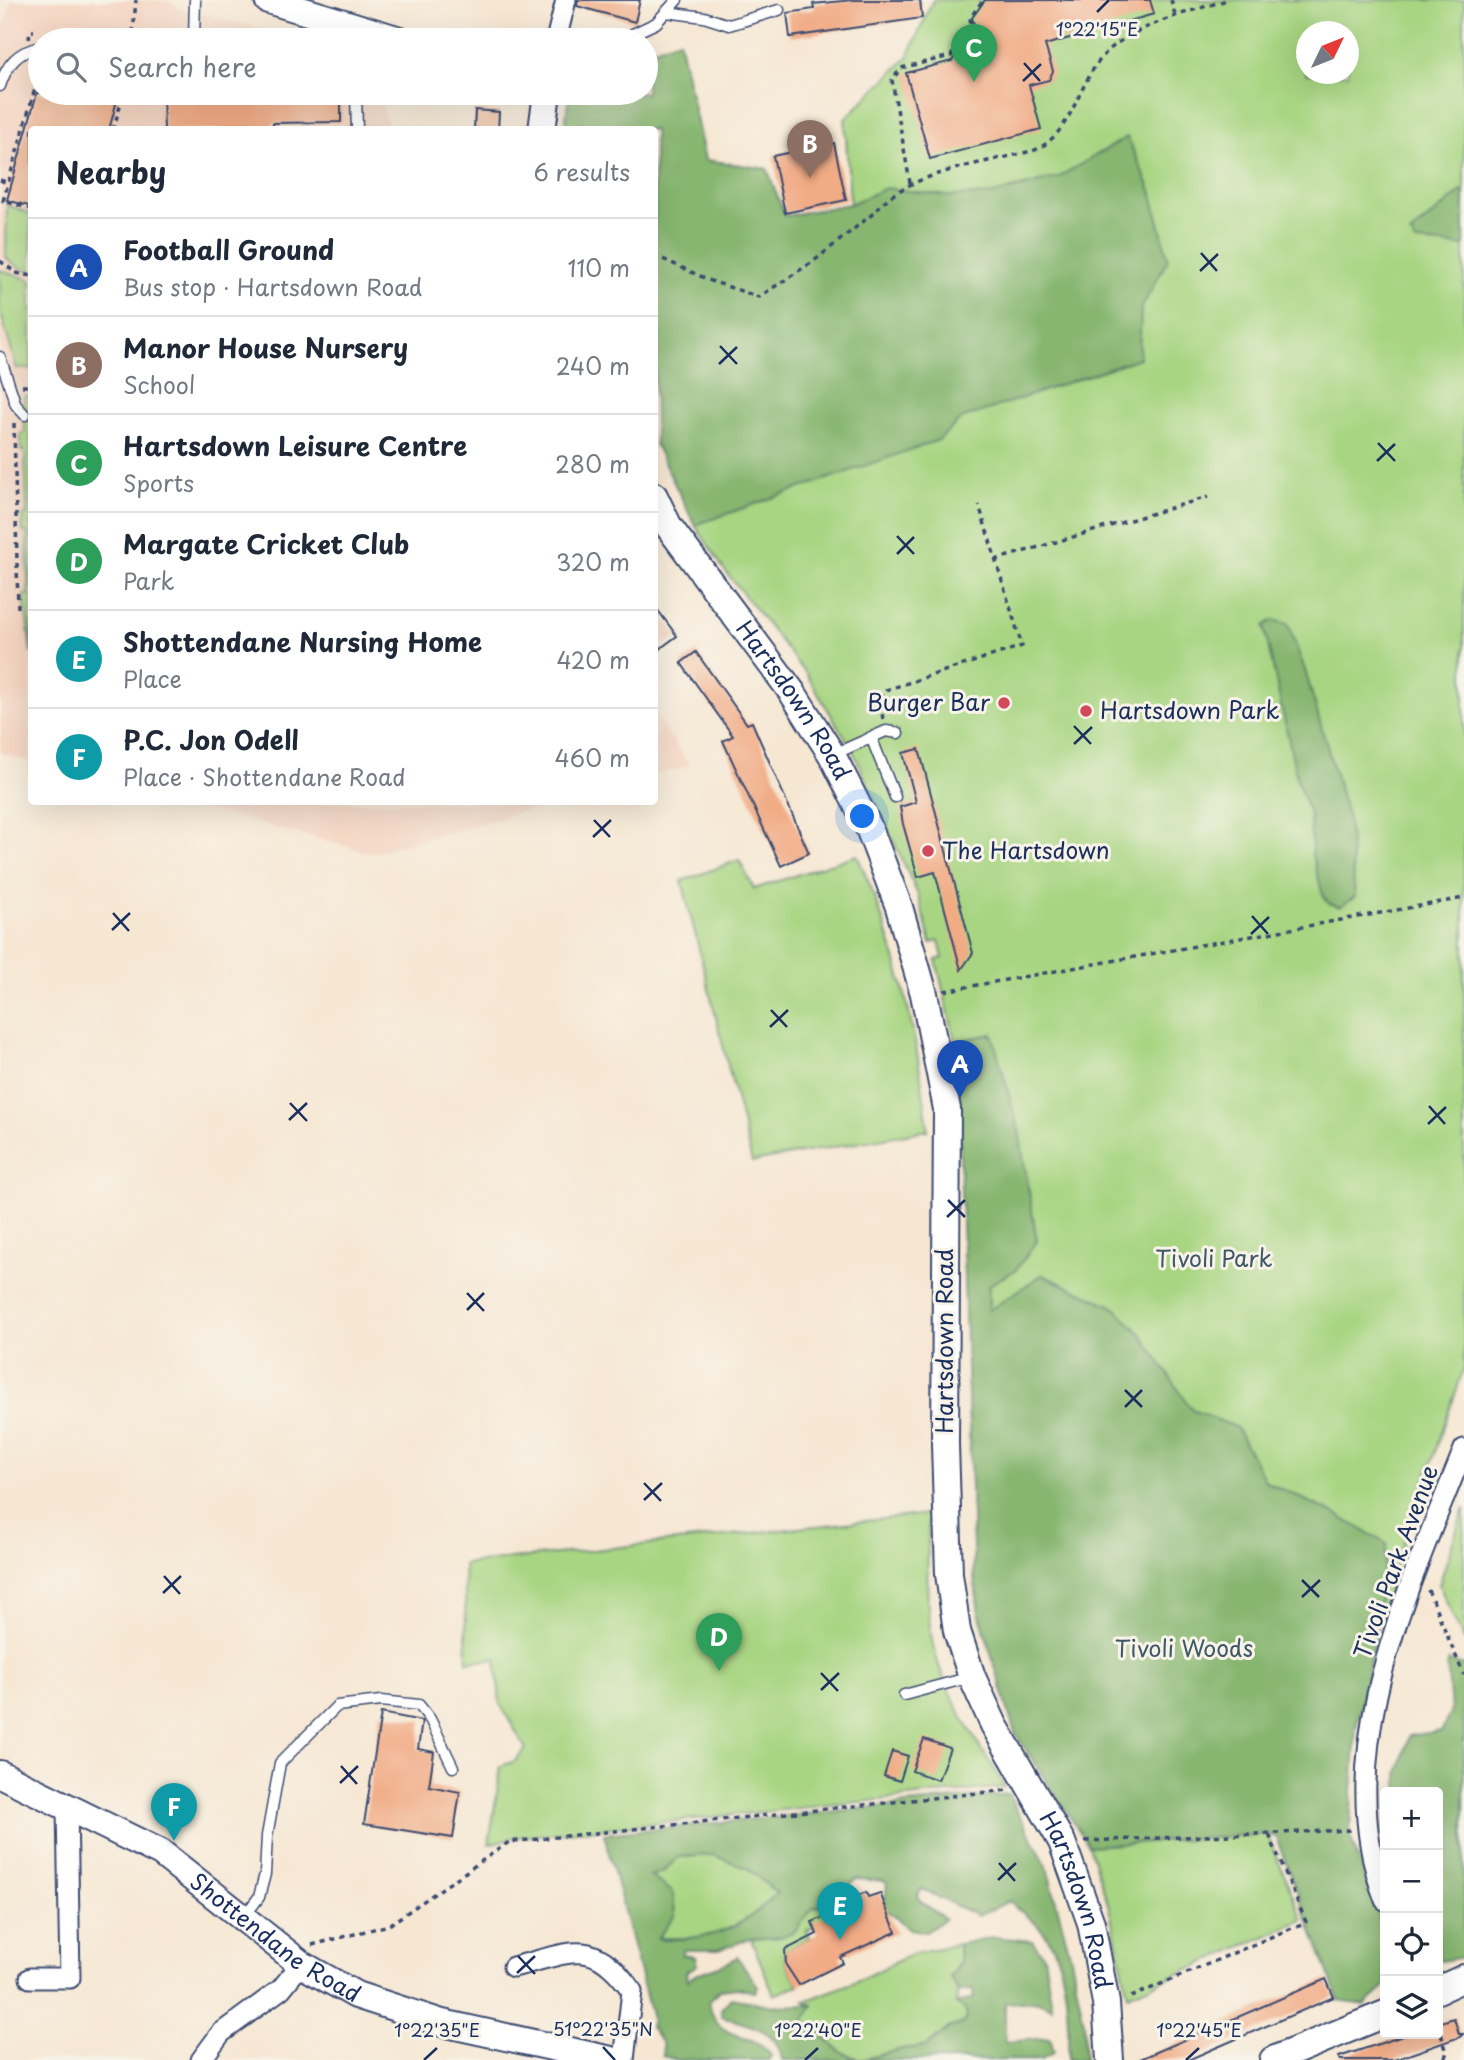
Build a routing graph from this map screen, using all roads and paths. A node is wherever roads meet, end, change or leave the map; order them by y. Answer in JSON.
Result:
{"nodes":[{"id":1,"x":136,"y":0,"type":"edge"},
{"id":2,"x":195,"y":0,"type":"edge"},
{"id":3,"x":268,"y":0,"type":"edge"},
{"id":4,"x":566,"y":0,"type":"edge"},
{"id":5,"x":677,"y":0,"type":"edge"},
{"id":6,"x":1171,"y":0,"type":"edge"},
{"id":7,"x":1227,"y":0,"type":"edge"},
{"id":8,"x":982,"y":1,"type":"edge"},
{"id":9,"x":779,"y":10,"type":"dead end"},
{"id":10,"x":666,"y":12,"type":"junction"},
{"id":11,"x":1175,"y":15,"type":"junction"},
{"id":12,"x":135,"y":28,"type":"edge"},
{"id":13,"x":194,"y":28,"type":"edge"},
{"id":14,"x":320,"y":28,"type":"edge"},
{"id":15,"x":559,"y":28,"type":"edge"},
{"id":16,"x":649,"y":28,"type":"edge"},
{"id":17,"x":28,"y":53,"type":"edge"},
{"id":18,"x":0,"y":86,"type":"edge"},
{"id":19,"x":30,"y":105,"type":"edge"},
{"id":20,"x":120,"y":105,"type":"edge"},
{"id":21,"x":356,"y":105,"type":"edge"},
{"id":22,"x":545,"y":105,"type":"edge"},
{"id":23,"x":114,"y":126,"type":"edge"},
{"id":24,"x":356,"y":126,"type":"edge"},
{"id":25,"x":543,"y":126,"type":"edge"},
{"id":26,"x":0,"y":180,"type":"edge"},
{"id":27,"x":8,"y":183,"type":"junction"},
{"id":28,"x":911,"y":183,"type":"junction"},
{"id":29,"x":28,"y":208,"type":"edge"},
{"id":30,"x":658,"y":257,"type":"edge"},
{"id":31,"x":0,"y":261,"type":"edge"},
{"id":32,"x":28,"y":275,"type":"edge"},
{"id":33,"x":0,"y":357,"type":"edge"},
{"id":34,"x":16,"y":405,"type":"junction"},
{"id":35,"x":25,"y":415,"type":"dead end"},
{"id":36,"x":1208,"y":497,"type":"dead end"},
{"id":37,"x":658,"y":504,"type":"edge"},
{"id":38,"x":979,"y":505,"type":"dead end"},
{"id":39,"x":995,"y":560,"type":"junction"},
{"id":40,"x":18,"y":610,"type":"dead end"},
{"id":41,"x":886,"y":732,"type":"junction"},
{"id":42,"x":898,"y":733,"type":"dead end"},
{"id":43,"x":872,"y":737,"type":"junction"},
{"id":44,"x":832,"y":755,"type":"junction"},
{"id":45,"x":895,"y":797,"type":"dead end"},
{"id":46,"x":1464,"y":898,"type":"edge"},
{"id":47,"x":925,"y":994,"type":"junction"},
{"id":48,"x":1464,"y":1449,"type":"edge"},
{"id":49,"x":1412,"y":1579,"type":"junction"},
{"id":50,"x":1464,"y":1675,"type":"edge"},
{"id":51,"x":972,"y":1677,"type":"junction"},
{"id":52,"x":904,"y":1695,"type":"dead end"},
{"id":53,"x":453,"y":1767,"type":"dead end"},
{"id":54,"x":0,"y":1774,"type":"edge"},
{"id":55,"x":1030,"y":1788,"type":"junction"},
{"id":56,"x":67,"y":1807,"type":"junction"},
{"id":57,"x":1368,"y":1826,"type":"junction"},
{"id":58,"x":1269,"y":1832,"type":"junction"},
{"id":59,"x":1062,"y":1842,"type":"junction"},
{"id":60,"x":1380,"y":1878,"type":"edge"},
{"id":61,"x":244,"y":1917,"type":"junction"},
{"id":62,"x":302,"y":1956,"type":"junction"},
{"id":63,"x":513,"y":1967,"type":"dead end"},
{"id":64,"x":30,"y":1978,"type":"dead end"},
{"id":65,"x":1464,"y":1978,"type":"edge"},
{"id":66,"x":1443,"y":1988,"type":"edge"},
{"id":67,"x":1131,"y":1997,"type":"dead end"},
{"id":68,"x":1380,"y":2016,"type":"edge"},
{"id":69,"x":1443,"y":2039,"type":"edge"},
{"id":70,"x":201,"y":2060,"type":"edge"},
{"id":71,"x":611,"y":2060,"type":"edge"},
{"id":72,"x":624,"y":2060,"type":"edge"},
{"id":73,"x":1110,"y":2060,"type":"edge"},
{"id":74,"x":1273,"y":2060,"type":"edge"},
{"id":75,"x":1444,"y":2060,"type":"edge"}],
"edges":[{"from":1,"to":12,"type":"path"},
{"from":2,"to":13,"type":"lane"},
{"from":3,"to":14,"type":"main road"},
{"from":4,"to":15,"type":"street"},
{"from":5,"to":10,"type":"lane"},
{"from":6,"to":11,"type":"path"},
{"from":7,"to":11,"type":"path"},
{"from":8,"to":28,"type":"path"},
{"from":9,"to":10,"type":"lane"},
{"from":10,"to":16,"type":"lane"},
{"from":11,"to":28,"type":"path"},
{"from":17,"to":18,"type":"lane"},
{"from":19,"to":27,"type":"path"},
{"from":20,"to":23,"type":"path"},
{"from":21,"to":24,"type":"lane"},
{"from":22,"to":25,"type":"main road"},
{"from":26,"to":27,"type":"path"},
{"from":27,"to":29,"type":"path"},
{"from":28,"to":30,"type":"path"},
{"from":31,"to":32,"type":"path"},
{"from":33,"to":34,"type":"lane"},
{"from":34,"to":35,"type":"lane"},
{"from":34,"to":40,"type":"path"},
{"from":36,"to":39,"type":"path"},
{"from":37,"to":44,"type":"main road","name":"Hartsdown Road"},
{"from":38,"to":39,"type":"path"},
{"from":39,"to":41,"type":"path"},
{"from":41,"to":42,"type":"lane"},
{"from":41,"to":43,"type":"lane"},
{"from":43,"to":44,"type":"lane"},
{"from":43,"to":45,"type":"lane"},
{"from":44,"to":47,"type":"main road","name":"Hartsdown Road"},
{"from":46,"to":47,"type":"path"},
{"from":47,"to":51,"type":"main road","name":"Hartsdown Road"},
{"from":48,"to":49,"type":"street","name":"Tivoli Park Avenue"},
{"from":49,"to":50,"type":"path"},
{"from":49,"to":57,"type":"street","name":"Tivoli Park Avenue"},
{"from":51,"to":52,"type":"lane"},
{"from":51,"to":55,"type":"main road","name":"Hartsdown Road"},
{"from":53,"to":61,"type":"lane"},
{"from":54,"to":56,"type":"main road","name":"Shottendane Road"},
{"from":55,"to":59,"type":"main road","name":"Hartsdown Road"},
{"from":55,"to":62,"type":"path"},
{"from":56,"to":61,"type":"main road","name":"Shottendane Road"},
{"from":56,"to":64,"type":"street"},
{"from":57,"to":58,"type":"path"},
{"from":57,"to":60,"type":"street","name":"Tivoli Park Avenue"},
{"from":58,"to":59,"type":"path"},
{"from":58,"to":67,"type":"path"},
{"from":59,"to":73,"type":"main road","name":"Hartsdown Road"},
{"from":61,"to":62,"type":"main road","name":"Shottendane Road"},
{"from":62,"to":70,"type":"street"},
{"from":62,"to":71,"type":"main road","name":"Shottendane Road"},
{"from":63,"to":72,"type":"street"},
{"from":65,"to":66,"type":"main road"},
{"from":68,"to":74,"type":"main road"},
{"from":69,"to":75,"type":"path"}]}
